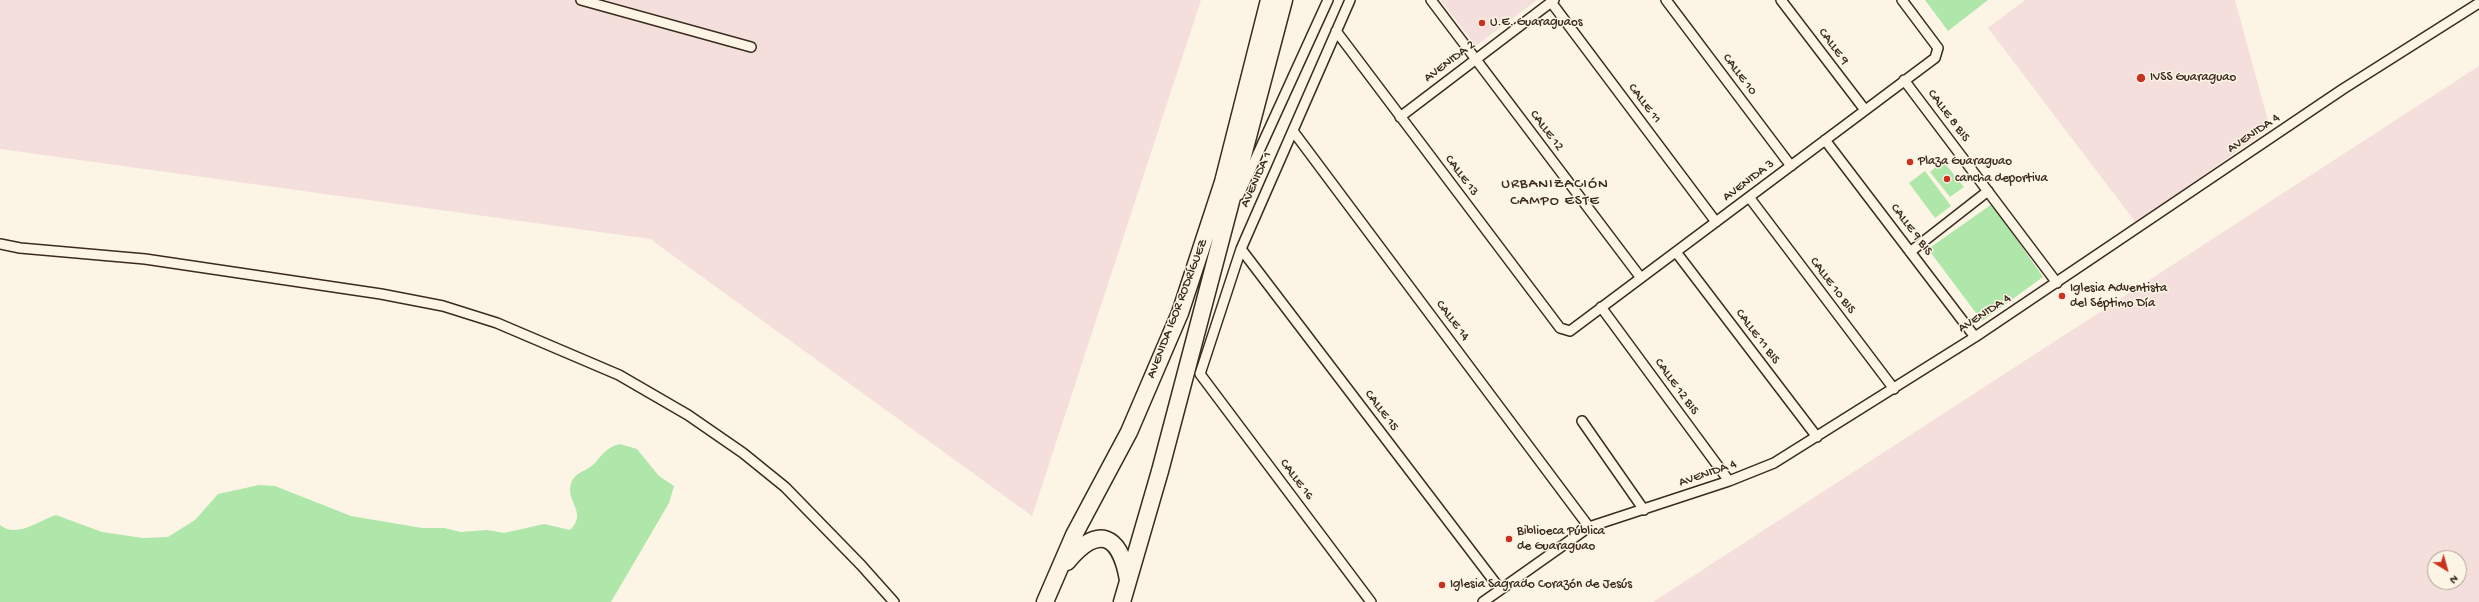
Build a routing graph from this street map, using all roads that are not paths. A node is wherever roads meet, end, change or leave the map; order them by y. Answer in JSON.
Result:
{"nodes":[{"id":1,"x":581,"y":0,"type":"edge"},
{"id":2,"x":1269,"y":0,"type":"edge"},
{"id":3,"x":1284,"y":0,"type":"edge"},
{"id":4,"x":1328,"y":0,"type":"edge"},
{"id":5,"x":1350,"y":0,"type":"edge"},
{"id":6,"x":1430,"y":0,"type":"edge"},
{"id":7,"x":1666,"y":0,"type":"edge"},
{"id":8,"x":1781,"y":0,"type":"edge"},
{"id":9,"x":1902,"y":0,"type":"edge"},
{"id":10,"x":1552,"y":1,"type":"edge"},
{"id":11,"x":2479,"y":3,"type":"edge"},
{"id":12,"x":1336,"y":31,"type":"junction"},
{"id":13,"x":751,"y":47,"type":"dead end"},
{"id":14,"x":1475,"y":60,"type":"junction"},
{"id":15,"x":1904,"y":80,"type":"junction"},
{"id":16,"x":1865,"y":110,"type":"junction"},
{"id":17,"x":1400,"y":117,"type":"junction"},
{"id":18,"x":1293,"y":130,"type":"junction"},
{"id":19,"x":1825,"y":140,"type":"junction"},
{"id":20,"x":1791,"y":166,"type":"junction"},
{"id":21,"x":1988,"y":191,"type":"junction"},
{"id":22,"x":1749,"y":197,"type":"junction"},
{"id":23,"x":1716,"y":222,"type":"junction"},
{"id":24,"x":1223,"y":229,"type":"junction"},
{"id":25,"x":0,"y":244,"type":"edge"},
{"id":26,"x":1241,"y":249,"type":"junction"},
{"id":27,"x":1676,"y":252,"type":"junction"},
{"id":28,"x":1910,"y":252,"type":"junction"},
{"id":29,"x":1641,"y":278,"type":"junction"},
{"id":30,"x":2057,"y":282,"type":"junction"},
{"id":31,"x":1601,"y":307,"type":"junction"},
{"id":32,"x":1570,"y":331,"type":"joint"},
{"id":33,"x":1975,"y":337,"type":"junction"},
{"id":34,"x":1200,"y":374,"type":"joint"},
{"id":35,"x":1894,"y":389,"type":"junction"},
{"id":36,"x":1582,"y":421,"type":"dead end"},
{"id":37,"x":1817,"y":437,"type":"junction"},
{"id":38,"x":1729,"y":481,"type":"junction"},
{"id":39,"x":1644,"y":510,"type":"junction"},
{"id":40,"x":1589,"y":527,"type":"junction"},
{"id":41,"x":1057,"y":574,"type":"junction"},
{"id":42,"x":1129,"y":581,"type":"junction"},
{"id":43,"x":1500,"y":589,"type":"junction"},
{"id":44,"x":894,"y":602,"type":"edge"},
{"id":45,"x":1045,"y":602,"type":"edge"},
{"id":46,"x":1122,"y":602,"type":"edge"},
{"id":47,"x":1371,"y":602,"type":"edge"},
{"id":48,"x":1483,"y":602,"type":"edge"}],
"edges":[{"from":1,"to":13,"type":"street"},
{"from":2,"to":41,"type":"highway","name":"AVENIDA IGOR RODRÍGUEZ"},
{"from":3,"to":24,"type":"highway","name":"AVENIDA IGOR RODRÍGUEZ"},
{"from":4,"to":24,"type":"street"},
{"from":5,"to":12,"type":"street","name":"AVENIDA 1"},
{"from":6,"to":14,"type":"street","name":"CALLE 12"},
{"from":7,"to":20,"type":"street","name":"CALLE 10"},
{"from":8,"to":16,"type":"street","name":"CALLE 9"},
{"from":9,"to":15,"type":"street","name":"AVENIDA 3"},
{"from":10,"to":14,"type":"street","name":"AVENIDA 2"},
{"from":10,"to":23,"type":"street","name":"CALLE 11"},
{"from":11,"to":30,"type":"street","name":"AVENIDA 4"},
{"from":12,"to":17,"type":"street","name":"CALLE 13"},
{"from":12,"to":18,"type":"street","name":"AVENIDA 1"},
{"from":14,"to":17,"type":"street","name":"AVENIDA 2"},
{"from":14,"to":29,"type":"street","name":"CALLE 12"},
{"from":15,"to":16,"type":"street","name":"AVENIDA 3"},
{"from":15,"to":21,"type":"street","name":"CALLE 8 BIS"},
{"from":16,"to":19,"type":"street","name":"AVENIDA 3"},
{"from":17,"to":32,"type":"street","name":"CALLE 13"},
{"from":18,"to":26,"type":"street","name":"AVENIDA 1"},
{"from":18,"to":40,"type":"street","name":"CALLE 14"},
{"from":19,"to":20,"type":"street","name":"AVENIDA 3"},
{"from":19,"to":28,"type":"street","name":"CALLE 9 BIS"},
{"from":20,"to":22,"type":"street","name":"AVENIDA 3"},
{"from":21,"to":28,"type":"street"},
{"from":21,"to":30,"type":"street","name":"CALLE 8 BIS"},
{"from":22,"to":23,"type":"street","name":"AVENIDA 3"},
{"from":22,"to":35,"type":"street","name":"CALLE 10 BIS"},
{"from":23,"to":27,"type":"street","name":"AVENIDA 3"},
{"from":24,"to":42,"type":"highway","name":"AVENIDA IGOR RODRÍGUEZ"},
{"from":25,"to":44,"type":"street"},
{"from":26,"to":34,"type":"street","name":"AVENIDA 1"},
{"from":26,"to":43,"type":"street","name":"CALLE 15"},
{"from":27,"to":29,"type":"street","name":"AVENIDA 3"},
{"from":27,"to":37,"type":"street","name":"CALLE 11 BIS"},
{"from":28,"to":33,"type":"street","name":"CALLE 9 BIS"},
{"from":29,"to":31,"type":"street","name":"AVENIDA 3"},
{"from":30,"to":33,"type":"street","name":"AVENIDA 4"},
{"from":31,"to":32,"type":"street","name":"AVENIDA 3"},
{"from":31,"to":38,"type":"street","name":"CALLE 12 BIS"},
{"from":33,"to":35,"type":"street","name":"AVENIDA 4"},
{"from":34,"to":47,"type":"street","name":"CALLE 16"},
{"from":35,"to":37,"type":"street","name":"AVENIDA 4"},
{"from":36,"to":39,"type":"street"},
{"from":37,"to":38,"type":"street","name":"AVENIDA 4"},
{"from":38,"to":39,"type":"street","name":"AVENIDA 4"},
{"from":39,"to":40,"type":"street","name":"AVENIDA 4"},
{"from":40,"to":43,"type":"street","name":"AVENIDA 4"},
{"from":41,"to":42,"type":"highway"},
{"from":41,"to":45,"type":"highway","name":"AVENIDA IGOR RODRÍGUEZ"},
{"from":42,"to":46,"type":"highway","name":"AVENIDA IGOR RODRÍGUEZ"},
{"from":43,"to":48,"type":"street","name":"AVENIDA 4"}]}
